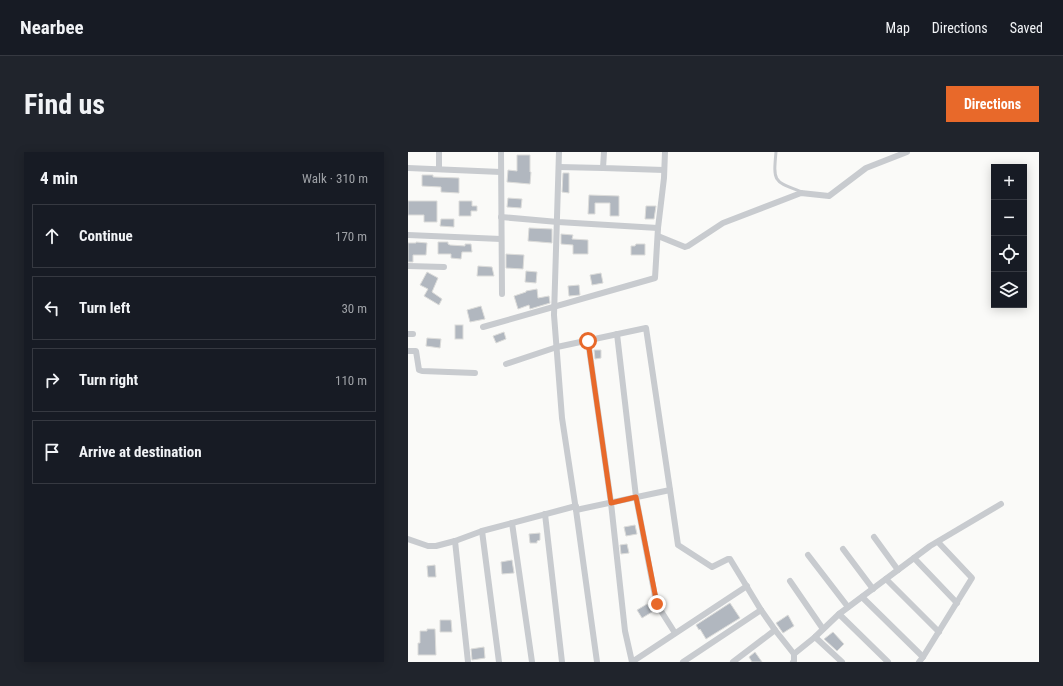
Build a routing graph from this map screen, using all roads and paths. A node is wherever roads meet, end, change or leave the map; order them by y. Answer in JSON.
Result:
{"nodes":[{"id":1,"x":439,"y":152,"type":"edge"},
{"id":2,"x":501,"y":152,"type":"edge"},
{"id":3,"x":559,"y":152,"type":"edge"},
{"id":4,"x":604,"y":152,"type":"edge"},
{"id":5,"x":665,"y":152,"type":"edge"},
{"id":6,"x":776,"y":152,"type":"edge"},
{"id":7,"x":907,"y":152,"type":"edge"},
{"id":8,"x":559,"y":167,"type":"junction"},
{"id":9,"x":408,"y":168,"type":"edge"},
{"id":10,"x":603,"y":168,"type":"junction"},
{"id":11,"x":439,"y":169,"type":"junction"},
{"id":12,"x":664,"y":170,"type":"junction"},
{"id":13,"x":501,"y":172,"type":"junction"},
{"id":14,"x":803,"y":193,"type":"junction"},
{"id":15,"x":501,"y":217,"type":"junction"},
{"id":16,"x":558,"y":222,"type":"junction"},
{"id":17,"x":658,"y":228,"type":"junction"},
{"id":18,"x":408,"y":235,"type":"edge"},
{"id":19,"x":658,"y":236,"type":"junction"},
{"id":20,"x":501,"y":238,"type":"junction"},
{"id":21,"x":408,"y":266,"type":"edge"},
{"id":22,"x":444,"y":267,"type":"dead end"},
{"id":23,"x":502,"y":294,"type":"dead end"},
{"id":24,"x":554,"y":307,"type":"junction"},
{"id":25,"x":483,"y":327,"type":"dead end"},
{"id":26,"x":616,"y":334,"type":"junction"},
{"id":27,"x":588,"y":341,"type":"junction"},
{"id":28,"x":557,"y":347,"type":"junction"},
{"id":29,"x":408,"y":351,"type":"edge"},
{"id":30,"x":506,"y":364,"type":"dead end"},
{"id":31,"x":475,"y":373,"type":"dead end"},
{"id":32,"x":670,"y":490,"type":"junction"},
{"id":33,"x":636,"y":497,"type":"junction"},
{"id":34,"x":611,"y":503,"type":"junction"},
{"id":35,"x":1001,"y":504,"type":"dead end"},
{"id":36,"x":576,"y":508,"type":"junction"},
{"id":37,"x":545,"y":514,"type":"junction"},
{"id":38,"x":512,"y":523,"type":"junction"},
{"id":39,"x":482,"y":531,"type":"junction"},
{"id":40,"x":874,"y":537,"type":"dead end"},
{"id":41,"x":408,"y":539,"type":"edge"},
{"id":42,"x":455,"y":542,"type":"junction"},
{"id":43,"x":938,"y":542,"type":"junction"},
{"id":44,"x":843,"y":549,"type":"dead end"},
{"id":45,"x":808,"y":555,"type":"dead end"},
{"id":46,"x":914,"y":558,"type":"junction"},
{"id":47,"x":898,"y":570,"type":"junction"},
{"id":48,"x":886,"y":579,"type":"junction"},
{"id":49,"x":790,"y":581,"type":"dead end"},
{"id":50,"x":746,"y":586,"type":"junction"},
{"id":51,"x":873,"y":589,"type":"junction"},
{"id":52,"x":862,"y":597,"type":"junction"},
{"id":53,"x":957,"y":603,"type":"junction"},
{"id":54,"x":848,"y":607,"type":"junction"},
{"id":55,"x":761,"y":610,"type":"junction"},
{"id":56,"x":839,"y":614,"type":"junction"},
{"id":57,"x":823,"y":629,"type":"junction"},
{"id":58,"x":775,"y":630,"type":"junction"},
{"id":59,"x":939,"y":632,"type":"junction"},
{"id":60,"x":675,"y":633,"type":"junction"},
{"id":61,"x":815,"y":637,"type":"junction"},
{"id":62,"x":794,"y":654,"type":"junction"},
{"id":63,"x":921,"y":659,"type":"edge"},
{"id":64,"x":468,"y":662,"type":"edge"},
{"id":65,"x":499,"y":662,"type":"edge"},
{"id":66,"x":532,"y":662,"type":"edge"},
{"id":67,"x":562,"y":662,"type":"edge"},
{"id":68,"x":597,"y":662,"type":"edge"},
{"id":69,"x":632,"y":662,"type":"edge"},
{"id":70,"x":683,"y":662,"type":"edge"},
{"id":71,"x":733,"y":662,"type":"edge"},
{"id":72,"x":793,"y":662,"type":"edge"},
{"id":73,"x":842,"y":662,"type":"edge"},
{"id":74,"x":888,"y":662,"type":"edge"}],
"edges":[{"from":1,"to":11,"type":"street"},
{"from":2,"to":13,"type":"street"},
{"from":3,"to":8,"type":"street"},
{"from":4,"to":10,"type":"street"},
{"from":5,"to":12,"type":"street"},
{"from":6,"to":14,"type":"lane"},
{"from":7,"to":14,"type":"street"},
{"from":8,"to":10,"type":"street"},
{"from":8,"to":16,"type":"street"},
{"from":9,"to":11,"type":"street"},
{"from":10,"to":12,"type":"street"},
{"from":11,"to":13,"type":"street"},
{"from":12,"to":17,"type":"street"},
{"from":13,"to":15,"type":"street"},
{"from":14,"to":19,"type":"street"},
{"from":15,"to":16,"type":"street"},
{"from":15,"to":20,"type":"street"},
{"from":16,"to":17,"type":"street"},
{"from":16,"to":24,"type":"street"},
{"from":17,"to":19,"type":"street"},
{"from":18,"to":20,"type":"street"},
{"from":19,"to":24,"type":"street"},
{"from":20,"to":23,"type":"street"},
{"from":21,"to":22,"type":"street"},
{"from":24,"to":25,"type":"street"},
{"from":24,"to":28,"type":"street"},
{"from":26,"to":27,"type":"street"},
{"from":26,"to":32,"type":"street"},
{"from":26,"to":33,"type":"street"},
{"from":27,"to":28,"type":"street"},
{"from":27,"to":34,"type":"street"},
{"from":28,"to":30,"type":"street"},
{"from":28,"to":36,"type":"street"},
{"from":29,"to":31,"type":"street"},
{"from":32,"to":33,"type":"street"},
{"from":32,"to":50,"type":"street"},
{"from":33,"to":34,"type":"street"},
{"from":33,"to":60,"type":"street"},
{"from":34,"to":36,"type":"street"},
{"from":34,"to":69,"type":"street"},
{"from":35,"to":43,"type":"street"},
{"from":36,"to":37,"type":"street"},
{"from":36,"to":68,"type":"street"},
{"from":37,"to":38,"type":"street"},
{"from":37,"to":67,"type":"street"},
{"from":38,"to":39,"type":"street"},
{"from":38,"to":66,"type":"street"},
{"from":39,"to":42,"type":"street"},
{"from":39,"to":65,"type":"street"},
{"from":40,"to":47,"type":"street"},
{"from":41,"to":42,"type":"street"},
{"from":42,"to":64,"type":"street"},
{"from":43,"to":46,"type":"street"},
{"from":43,"to":53,"type":"street"},
{"from":44,"to":51,"type":"street"},
{"from":45,"to":54,"type":"street"},
{"from":46,"to":47,"type":"street"},
{"from":46,"to":53,"type":"street"},
{"from":47,"to":48,"type":"street"},
{"from":48,"to":51,"type":"street"},
{"from":48,"to":59,"type":"street"},
{"from":49,"to":57,"type":"street"},
{"from":50,"to":55,"type":"street"},
{"from":50,"to":60,"type":"street"},
{"from":51,"to":52,"type":"street"},
{"from":52,"to":54,"type":"street"},
{"from":52,"to":63,"type":"street"},
{"from":53,"to":59,"type":"street"},
{"from":54,"to":56,"type":"street"},
{"from":55,"to":58,"type":"street"},
{"from":55,"to":70,"type":"street"},
{"from":56,"to":57,"type":"street"},
{"from":56,"to":74,"type":"street"},
{"from":57,"to":61,"type":"street"},
{"from":58,"to":62,"type":"street"},
{"from":58,"to":71,"type":"street"},
{"from":59,"to":63,"type":"street"},
{"from":60,"to":69,"type":"street"},
{"from":61,"to":62,"type":"street"},
{"from":61,"to":73,"type":"street"},
{"from":62,"to":72,"type":"street"}]}
